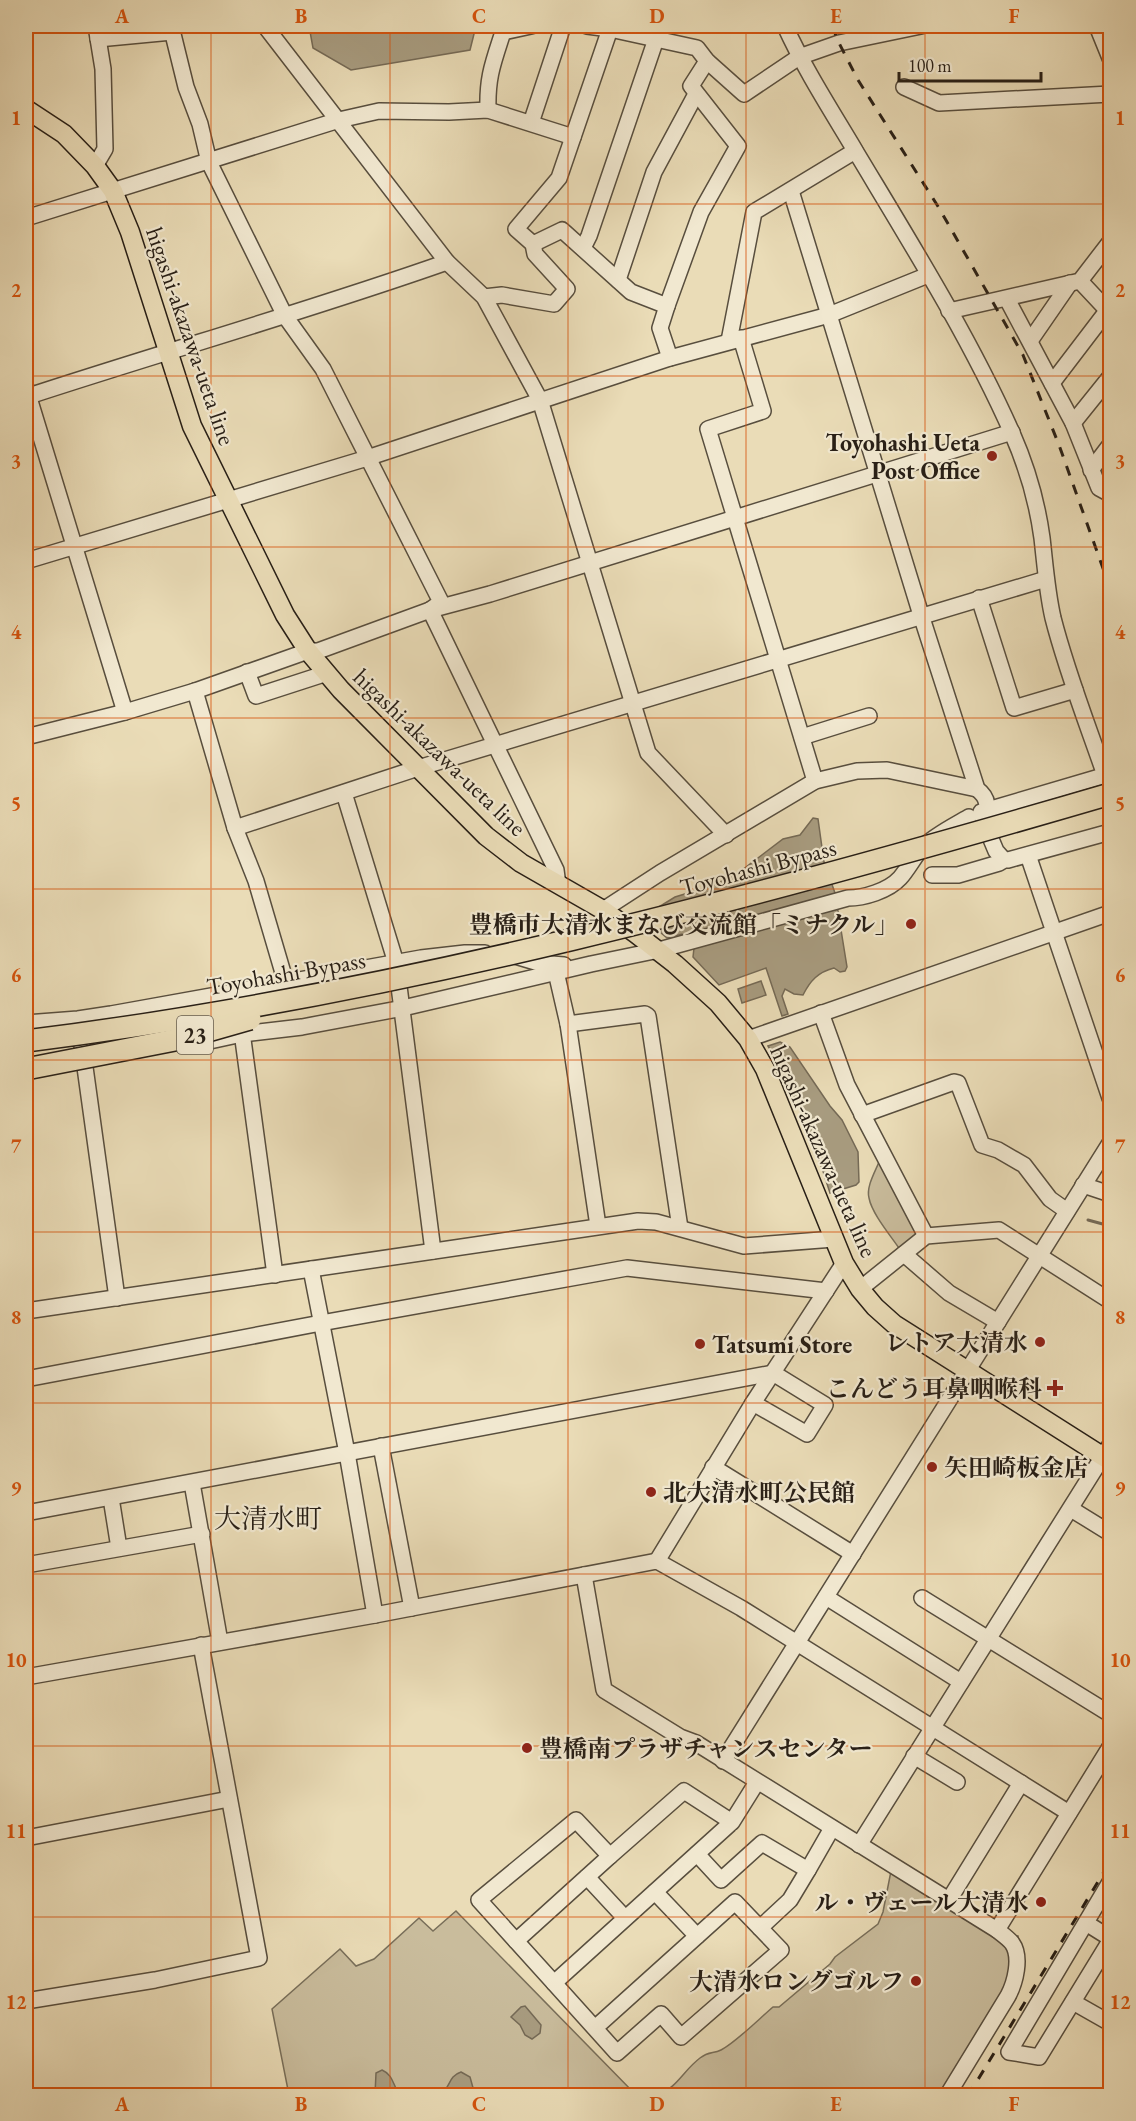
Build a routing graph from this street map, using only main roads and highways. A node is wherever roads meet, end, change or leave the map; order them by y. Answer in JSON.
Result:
{"nodes":[{"id":1,"x":26,"y":109,"type":"edge"},
{"id":2,"x":1109,"y":784,"type":"edge"},
{"id":3,"x":360,"y":986,"type":"junction"},
{"id":4,"x":102,"y":1030,"type":"junction"},
{"id":5,"x":26,"y":1031,"type":"edge"},
{"id":6,"x":26,"y":1041,"type":"edge"},
{"id":7,"x":26,"y":1069,"type":"edge"},
{"id":8,"x":1108,"y":1454,"type":"edge"}],
"edges":[{"from":1,"to":8,"type":"main road","name":"higashi-akazawa-ueta line"},
{"from":2,"to":3,"type":"highway","name":"Toyohashi Bypass","number":"23","bridge":true},
{"from":3,"to":4,"type":"highway","name":"Toyohashi Bypass","number":"23","bridge":true},
{"from":3,"to":7,"type":"highway","number":"23","bridge":true},
{"from":4,"to":5,"type":"highway","number":"23","bridge":true},
{"from":4,"to":6,"type":"highway","name":"Toyohashi Bypass","number":"23","bridge":true}]}
